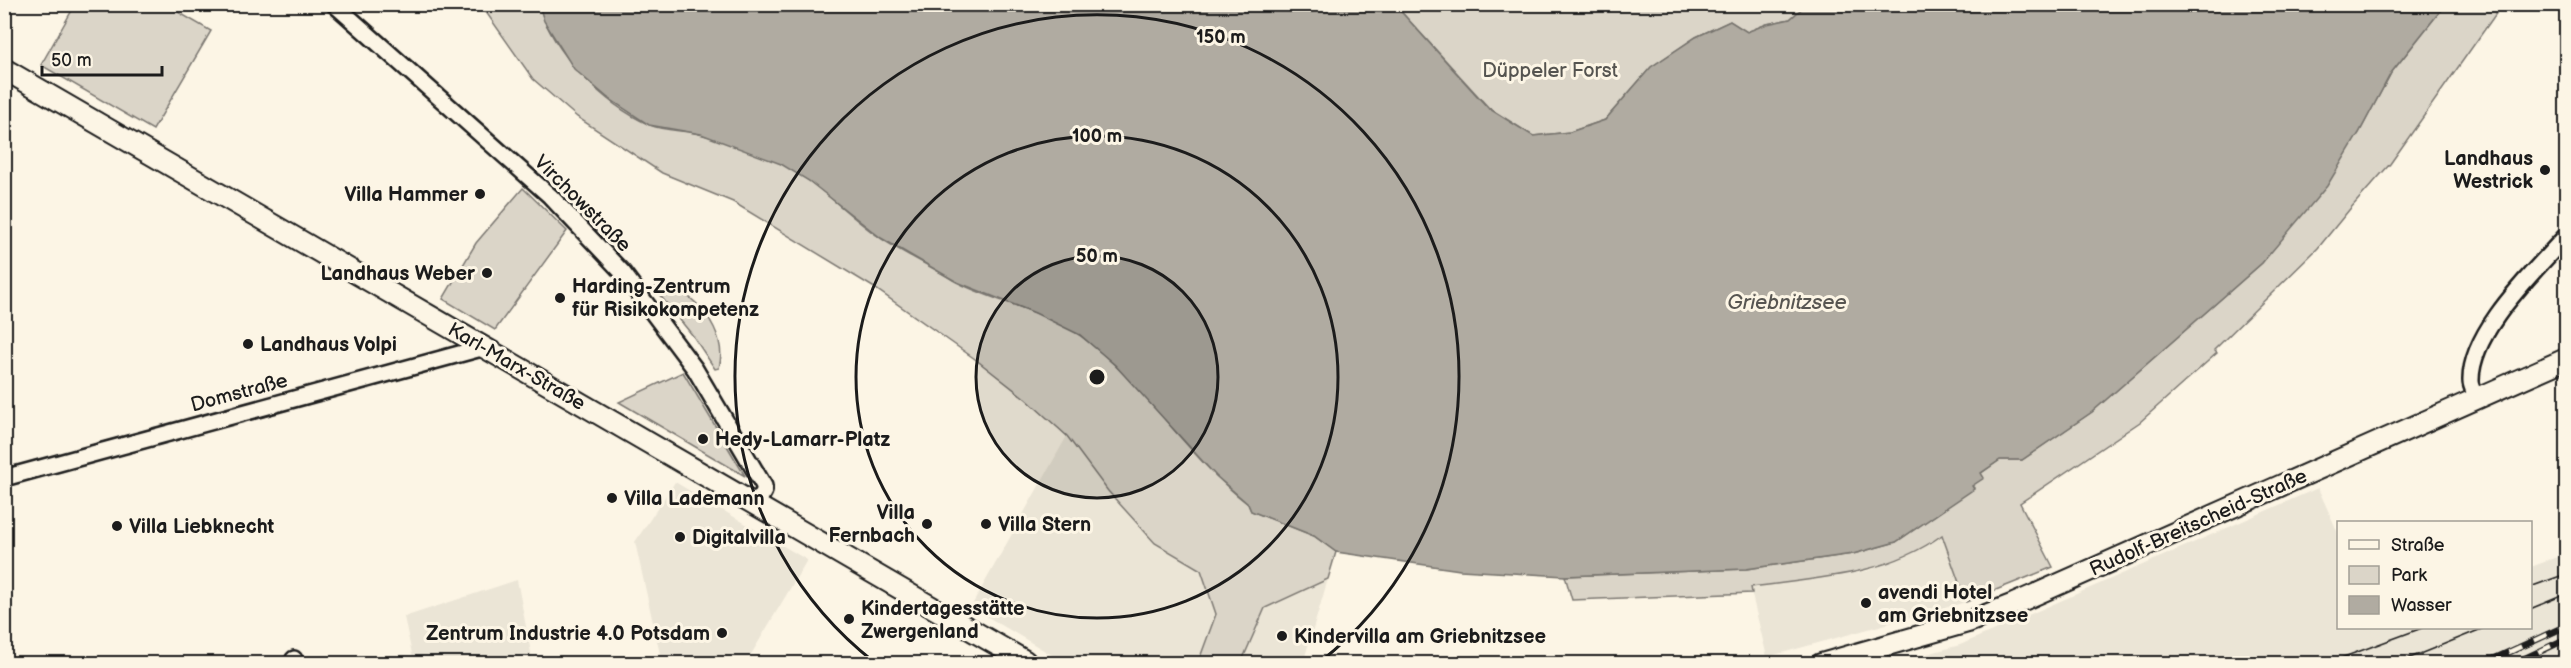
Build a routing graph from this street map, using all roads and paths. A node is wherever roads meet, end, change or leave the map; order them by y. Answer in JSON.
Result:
{"nodes":[{"id":1,"x":334,"y":4,"type":"edge"},
{"id":2,"x":4,"y":69,"type":"edge"},
{"id":3,"x":2566,"y":236,"type":"edge"},
{"id":4,"x":485,"y":347,"type":"junction"},
{"id":5,"x":2566,"y":359,"type":"edge"},
{"id":6,"x":2477,"y":398,"type":"junction"},
{"id":7,"x":4,"y":478,"type":"edge"},
{"id":8,"x":757,"y":504,"type":"junction"},
{"id":9,"x":1028,"y":662,"type":"edge"},
{"id":10,"x":1821,"y":663,"type":"edge"}],
"edges":[{"from":1,"to":8,"type":"street","name":"Virchowstraße"},
{"from":2,"to":4,"type":"street","name":"Karl-Marx-Straße"},
{"from":3,"to":6,"type":"street"},
{"from":4,"to":7,"type":"street","name":"Domstraße"},
{"from":4,"to":8,"type":"street","name":"Karl-Marx-Straße"},
{"from":5,"to":6,"type":"street","name":"Rudolf-Breitscheid-Straße"},
{"from":6,"to":10,"type":"street","name":"Rudolf-Breitscheid-Straße"},
{"from":8,"to":9,"type":"street","name":"Karl-Marx-Straße"}]}
